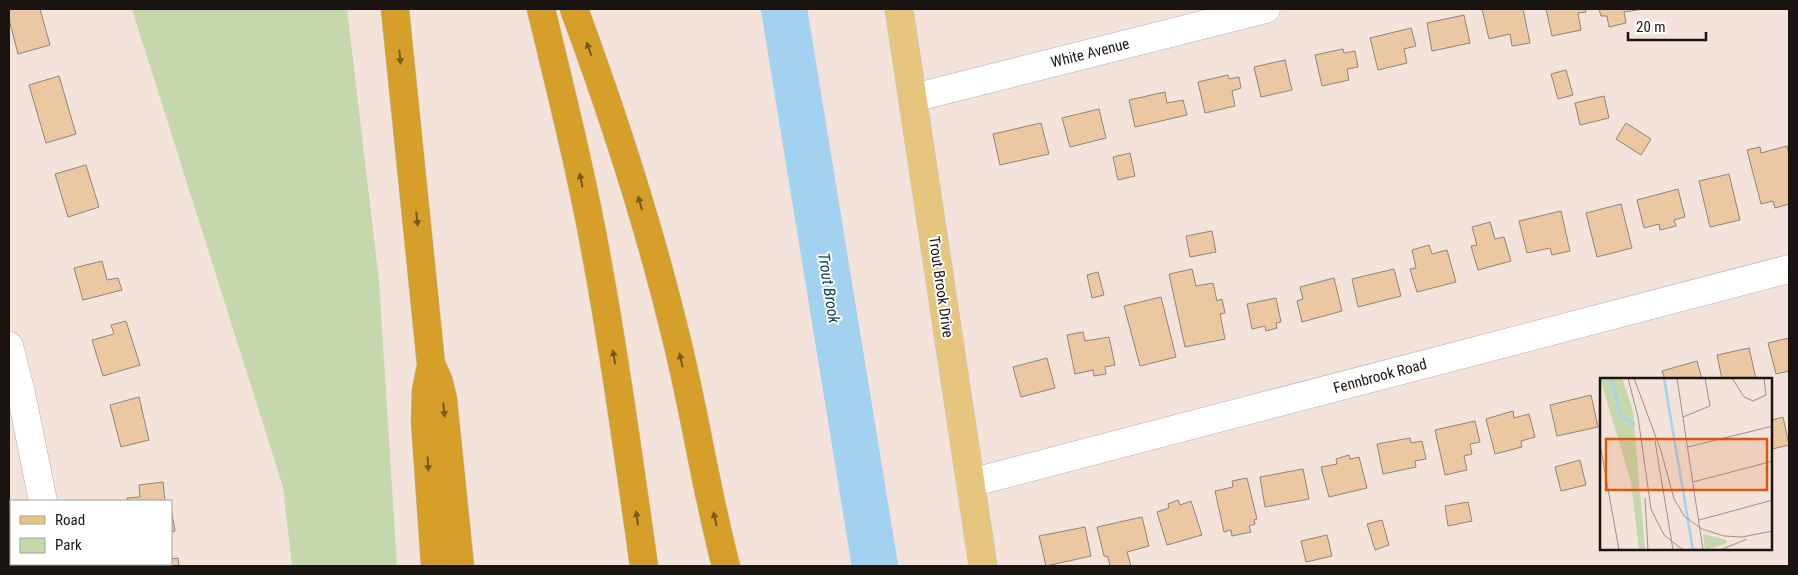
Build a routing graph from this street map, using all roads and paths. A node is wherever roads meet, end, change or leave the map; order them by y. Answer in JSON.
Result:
{"nodes":[{"id":1,"x":395,"y":9,"type":"edge"},
{"id":2,"x":541,"y":9,"type":"edge"},
{"id":3,"x":574,"y":9,"type":"edge"},
{"id":4,"x":898,"y":9,"type":"edge"},
{"id":5,"x":1266,"y":9,"type":"edge"},
{"id":6,"x":913,"y":98,"type":"junction"},
{"id":7,"x":1789,"y":269,"type":"edge"},
{"id":8,"x":9,"y":346,"type":"edge"},
{"id":9,"x":431,"y":364,"type":"junction"},
{"id":10,"x":970,"y":483,"type":"junction"},
{"id":11,"x":43,"y":500,"type":"edge"},
{"id":12,"x":435,"y":566,"type":"edge"},
{"id":13,"x":460,"y":566,"type":"edge"},
{"id":14,"x":644,"y":566,"type":"edge"},
{"id":15,"x":726,"y":566,"type":"edge"},
{"id":16,"x":983,"y":566,"type":"edge"}],
"edges":[{"from":1,"to":9,"type":"highway","one_way":true},
{"from":14,"to":2,"type":"highway","one_way":true},
{"from":15,"to":3,"type":"highway","one_way":true},
{"from":4,"to":6,"type":"main road","name":"Trout Brook Drive"},
{"from":5,"to":6,"type":"street","name":"White Avenue"},
{"from":6,"to":10,"type":"main road","name":"Trout Brook Drive"},
{"from":7,"to":10,"type":"street","name":"Fennbrook Road"},
{"from":8,"to":11,"type":"street"},
{"from":9,"to":12,"type":"highway","one_way":true},
{"from":9,"to":13,"type":"highway","one_way":true},
{"from":10,"to":16,"type":"main road","name":"Trout Brook Drive"}]}
